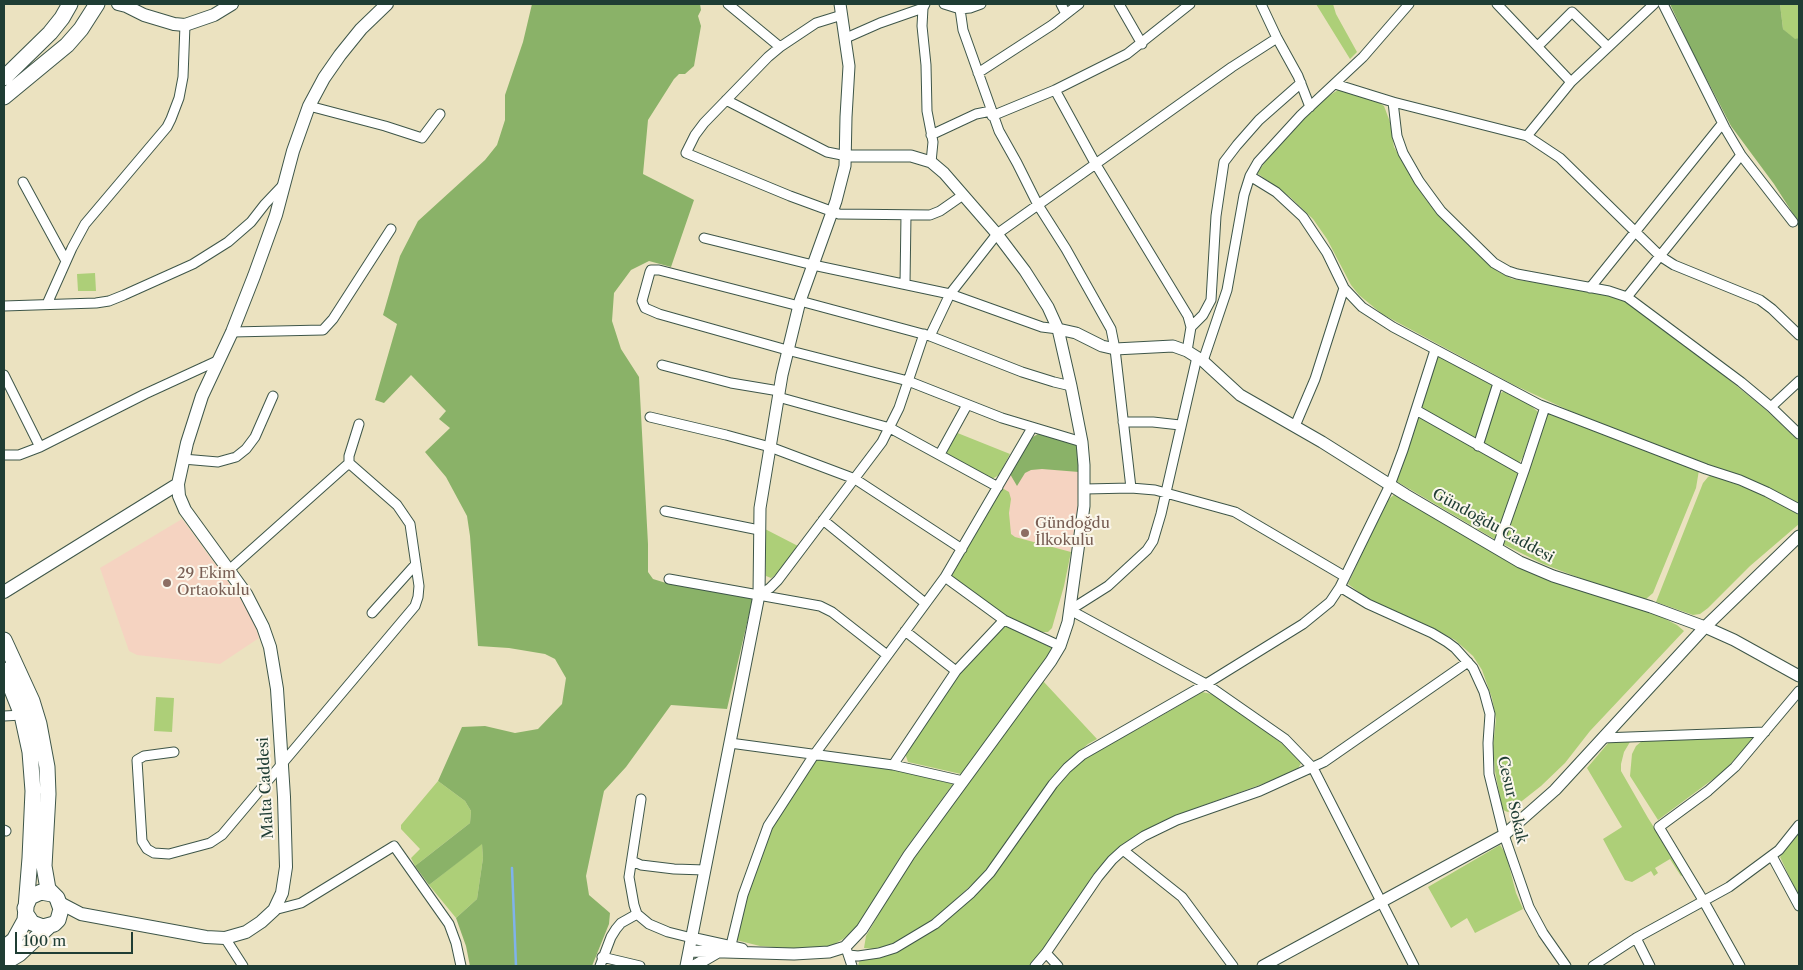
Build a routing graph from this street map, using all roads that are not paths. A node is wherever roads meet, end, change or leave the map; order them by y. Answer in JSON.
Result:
{"nodes":[{"id":1,"x":70,"y":4,"type":"edge"},
{"id":2,"x":98,"y":4,"type":"edge"},
{"id":3,"x":123,"y":4,"type":"edge"},
{"id":4,"x":232,"y":4,"type":"edge"},
{"id":5,"x":387,"y":4,"type":"edge"},
{"id":6,"x":728,"y":4,"type":"edge"},
{"id":7,"x":944,"y":4,"type":"edge"},
{"id":8,"x":981,"y":4,"type":"edge"},
{"id":9,"x":1061,"y":4,"type":"edge"},
{"id":10,"x":1079,"y":4,"type":"edge"},
{"id":11,"x":1119,"y":4,"type":"edge"},
{"id":12,"x":1190,"y":4,"type":"edge"},
{"id":13,"x":1261,"y":4,"type":"edge"},
{"id":14,"x":1409,"y":4,"type":"edge"},
{"id":15,"x":1497,"y":4,"type":"edge"},
{"id":16,"x":1654,"y":4,"type":"edge"},
{"id":17,"x":1663,"y":4,"type":"edge"},
{"id":18,"x":924,"y":6,"type":"edge"},
{"id":19,"x":841,"y":9,"type":"edge"},
{"id":20,"x":960,"y":9,"type":"junction"},
{"id":21,"x":1066,"y":14,"type":"junction"},
{"id":22,"x":185,"y":25,"type":"junction"},
{"id":23,"x":846,"y":38,"type":"junction"},
{"id":24,"x":1277,"y":38,"type":"junction"},
{"id":25,"x":1142,"y":44,"type":"junction"},
{"id":26,"x":1538,"y":46,"type":"junction"},
{"id":27,"x":780,"y":47,"type":"junction"},
{"id":28,"x":1608,"y":47,"type":"junction"},
{"id":29,"x":978,"y":73,"type":"junction"},
{"id":30,"x":4,"y":78,"type":"edge"},
{"id":31,"x":1571,"y":82,"type":"junction"},
{"id":32,"x":1301,"y":83,"type":"junction"},
{"id":33,"x":1335,"y":84,"type":"junction"},
{"id":34,"x":1054,"y":90,"type":"junction"},
{"id":35,"x":4,"y":97,"type":"edge"},
{"id":36,"x":726,"y":100,"type":"junction"},
{"id":37,"x":1393,"y":102,"type":"junction"},
{"id":38,"x":309,"y":106,"type":"junction"},
{"id":39,"x":1310,"y":107,"type":"junction"},
{"id":40,"x":440,"y":114,"type":"dead end"},
{"id":41,"x":992,"y":114,"type":"junction"},
{"id":42,"x":1722,"y":124,"type":"junction"},
{"id":43,"x":931,"y":134,"type":"junction"},
{"id":44,"x":1527,"y":136,"type":"junction"},
{"id":45,"x":1741,"y":155,"type":"junction"},
{"id":46,"x":847,"y":156,"type":"junction"},
{"id":47,"x":930,"y":162,"type":"junction"},
{"id":48,"x":1095,"y":163,"type":"junction"},
{"id":49,"x":1250,"y":176,"type":"junction"},
{"id":50,"x":22,"y":182,"type":"dead end"},
{"id":51,"x":285,"y":183,"type":"junction"},
{"id":52,"x":963,"y":195,"type":"junction"},
{"id":53,"x":1038,"y":205,"type":"junction"},
{"id":54,"x":832,"y":212,"type":"junction"},
{"id":55,"x":906,"y":216,"type":"junction"},
{"id":56,"x":1793,"y":222,"type":"dead end"},
{"id":57,"x":391,"y":229,"type":"dead end"},
{"id":58,"x":1636,"y":232,"type":"junction"},
{"id":59,"x":997,"y":234,"type":"junction"},
{"id":60,"x":704,"y":238,"type":"dead end"},
{"id":61,"x":1660,"y":256,"type":"junction"},
{"id":62,"x":66,"y":260,"type":"junction"},
{"id":63,"x":813,"y":265,"type":"junction"},
{"id":64,"x":905,"y":284,"type":"junction"},
{"id":65,"x":1344,"y":288,"type":"junction"},
{"id":66,"x":1590,"y":288,"type":"junction"},
{"id":67,"x":950,"y":294,"type":"junction"},
{"id":68,"x":1627,"y":296,"type":"junction"},
{"id":69,"x":47,"y":304,"type":"junction"},
{"id":70,"x":800,"y":304,"type":"junction"},
{"id":71,"x":4,"y":306,"type":"edge"},
{"id":72,"x":1191,"y":327,"type":"junction"},
{"id":73,"x":1058,"y":330,"type":"junction"},
{"id":74,"x":232,"y":332,"type":"junction"},
{"id":75,"x":927,"y":335,"type":"junction"},
{"id":76,"x":1799,"y":335,"type":"edge"},
{"id":77,"x":1115,"y":349,"type":"junction"},
{"id":78,"x":787,"y":350,"type":"junction"},
{"id":79,"x":1435,"y":350,"type":"junction"},
{"id":80,"x":1196,"y":356,"type":"junction"},
{"id":81,"x":219,"y":360,"type":"junction"},
{"id":82,"x":662,"y":365,"type":"dead end"},
{"id":83,"x":4,"y":375,"type":"edge"},
{"id":84,"x":908,"y":381,"type":"junction"},
{"id":85,"x":1799,"y":381,"type":"edge"},
{"id":86,"x":1498,"y":383,"type":"junction"},
{"id":87,"x":1071,"y":386,"type":"junction"},
{"id":88,"x":779,"y":394,"type":"junction"},
{"id":89,"x":272,"y":396,"type":"dead end"},
{"id":90,"x":967,"y":405,"type":"junction"},
{"id":91,"x":1544,"y":406,"type":"junction"},
{"id":92,"x":1770,"y":407,"type":"junction"},
{"id":93,"x":1416,"y":410,"type":"junction"},
{"id":94,"x":650,"y":417,"type":"dead end"},
{"id":95,"x":1123,"y":422,"type":"junction"},
{"id":96,"x":359,"y":424,"type":"dead end"},
{"id":97,"x":1180,"y":425,"type":"junction"},
{"id":98,"x":1295,"y":426,"type":"junction"},
{"id":99,"x":890,"y":428,"type":"junction"},
{"id":100,"x":1032,"y":428,"type":"junction"},
{"id":101,"x":1799,"y":434,"type":"edge"},
{"id":102,"x":1082,"y":442,"type":"junction"},
{"id":103,"x":1478,"y":446,"type":"junction"},
{"id":104,"x":40,"y":447,"type":"junction"},
{"id":105,"x":770,"y":448,"type":"junction"},
{"id":106,"x":940,"y":454,"type":"junction"},
{"id":107,"x":4,"y":455,"type":"edge"},
{"id":108,"x":183,"y":459,"type":"junction"},
{"id":109,"x":349,"y":463,"type":"junction"},
{"id":110,"x":1524,"y":471,"type":"junction"},
{"id":111,"x":855,"y":479,"type":"junction"},
{"id":112,"x":178,"y":484,"type":"junction"},
{"id":113,"x":1390,"y":485,"type":"junction"},
{"id":114,"x":998,"y":487,"type":"junction"},
{"id":115,"x":1131,"y":488,"type":"junction"},
{"id":116,"x":1085,"y":489,"type":"junction"},
{"id":117,"x":1166,"y":492,"type":"junction"},
{"id":118,"x":1799,"y":509,"type":"edge"},
{"id":119,"x":665,"y":511,"type":"dead end"},
{"id":120,"x":823,"y":520,"type":"junction"},
{"id":121,"x":759,"y":530,"type":"junction"},
{"id":122,"x":1799,"y":536,"type":"edge"},
{"id":123,"x":1497,"y":548,"type":"junction"},
{"id":124,"x":962,"y":549,"type":"junction"},
{"id":125,"x":416,"y":564,"type":"junction"},
{"id":126,"x":229,"y":570,"type":"junction"},
{"id":127,"x":1344,"y":576,"type":"junction"},
{"id":128,"x":945,"y":577,"type":"junction"},
{"id":129,"x":669,"y":579,"type":"dead end"},
{"id":130,"x":1340,"y":587,"type":"junction"},
{"id":131,"x":4,"y":592,"type":"edge"},
{"id":132,"x":759,"y":595,"type":"junction"},
{"id":133,"x":925,"y":603,"type":"junction"},
{"id":134,"x":1070,"y":610,"type":"junction"},
{"id":135,"x":372,"y":613,"type":"dead end"},
{"id":136,"x":1004,"y":620,"type":"junction"},
{"id":137,"x":1705,"y":627,"type":"junction"},
{"id":138,"x":905,"y":631,"type":"junction"},
{"id":139,"x":4,"y":640,"type":"edge"},
{"id":140,"x":1060,"y":646,"type":"junction"},
{"id":141,"x":887,"y":655,"type":"junction"},
{"id":142,"x":1468,"y":662,"type":"junction"},
{"id":143,"x":4,"y":670,"type":"edge"},
{"id":144,"x":956,"y":671,"type":"junction"},
{"id":145,"x":1799,"y":676,"type":"edge"},
{"id":146,"x":1206,"y":684,"type":"junction"},
{"id":147,"x":1799,"y":692,"type":"edge"},
{"id":148,"x":22,"y":715,"type":"junction"},
{"id":149,"x":4,"y":716,"type":"edge"},
{"id":150,"x":1765,"y":732,"type":"junction"},
{"id":151,"x":1602,"y":738,"type":"junction"},
{"id":152,"x":730,"y":742,"type":"junction"},
{"id":153,"x":174,"y":752,"type":"dead end"},
{"id":154,"x":814,"y":755,"type":"junction"},
{"id":155,"x":281,"y":764,"type":"junction"},
{"id":156,"x":893,"y":765,"type":"junction"},
{"id":157,"x":1313,"y":768,"type":"junction"},
{"id":158,"x":963,"y":781,"type":"junction"},
{"id":159,"x":641,"y":799,"type":"dead end"},
{"id":160,"x":1799,"y":825,"type":"edge"},
{"id":161,"x":1504,"y":835,"type":"junction"},
{"id":162,"x":1123,"y":850,"type":"junction"},
{"id":163,"x":1772,"y":856,"type":"junction"},
{"id":164,"x":632,"y":861,"type":"junction"},
{"id":165,"x":704,"y":870,"type":"junction"},
{"id":166,"x":56,"y":898,"type":"junction"},
{"id":167,"x":1704,"y":900,"type":"junction"},
{"id":168,"x":1382,"y":902,"type":"junction"},
{"id":169,"x":1799,"y":906,"type":"edge"},
{"id":170,"x":25,"y":908,"type":"junction"},
{"id":171,"x":274,"y":910,"type":"junction"},
{"id":172,"x":81,"y":914,"type":"junction"},
{"id":173,"x":637,"y":914,"type":"junction"},
{"id":174,"x":53,"y":923,"type":"junction"},
{"id":175,"x":225,"y":938,"type":"junction"},
{"id":176,"x":692,"y":938,"type":"junction"},
{"id":177,"x":1636,"y":938,"type":"junction"},
{"id":178,"x":731,"y":945,"type":"junction"},
{"id":179,"x":4,"y":948,"type":"edge"},
{"id":180,"x":690,"y":951,"type":"junction"},
{"id":181,"x":847,"y":951,"type":"junction"},
{"id":182,"x":719,"y":952,"type":"junction"},
{"id":183,"x":1046,"y":953,"type":"junction"},
{"id":184,"x":757,"y":954,"type":"junction"},
{"id":185,"x":601,"y":962,"type":"edge"},
{"id":186,"x":4,"y":963,"type":"edge"},
{"id":187,"x":243,"y":966,"type":"edge"},
{"id":188,"x":461,"y":966,"type":"edge"},
{"id":189,"x":640,"y":966,"type":"edge"},
{"id":190,"x":686,"y":966,"type":"edge"},
{"id":191,"x":694,"y":966,"type":"edge"},
{"id":192,"x":852,"y":966,"type":"edge"},
{"id":193,"x":1034,"y":966,"type":"edge"},
{"id":194,"x":1058,"y":966,"type":"edge"},
{"id":195,"x":1233,"y":966,"type":"edge"},
{"id":196,"x":1263,"y":966,"type":"edge"},
{"id":197,"x":1414,"y":966,"type":"edge"},
{"id":198,"x":1566,"y":966,"type":"edge"},
{"id":199,"x":1593,"y":966,"type":"edge"},
{"id":200,"x":1650,"y":966,"type":"edge"},
{"id":201,"x":1740,"y":966,"type":"edge"}],
"edges":[{"from":1,"to":30,"type":"main road"},
{"from":2,"to":35,"type":"main road"},
{"from":3,"to":22,"type":"main road"},
{"from":4,"to":22,"type":"main road"},
{"from":5,"to":38,"type":"main road"},
{"from":6,"to":27,"type":"street"},
{"from":7,"to":20,"type":"street"},
{"from":8,"to":20,"type":"street"},
{"from":9,"to":21,"type":"street"},
{"from":10,"to":21,"type":"street"},
{"from":11,"to":25,"type":"street"},
{"from":12,"to":25,"type":"street"},
{"from":13,"to":24,"type":"street"},
{"from":14,"to":33,"type":"street"},
{"from":15,"to":26,"type":"street"},
{"from":16,"to":28,"type":"street"},
{"from":17,"to":42,"type":"street"},
{"from":18,"to":23,"type":"street"},
{"from":18,"to":43,"type":"street"},
{"from":19,"to":23,"type":"street"},
{"from":19,"to":27,"type":"street"},
{"from":20,"to":29,"type":"street"},
{"from":21,"to":29,"type":"street"},
{"from":22,"to":62,"type":"street"},
{"from":23,"to":46,"type":"street"},
{"from":24,"to":32,"type":"street"},
{"from":24,"to":48,"type":"street"},
{"from":25,"to":34,"type":"street"},
{"from":26,"to":28,"type":"street"},
{"from":26,"to":31,"type":"street"},
{"from":27,"to":36,"type":"street"},
{"from":28,"to":31,"type":"street"},
{"from":29,"to":41,"type":"street"},
{"from":31,"to":44,"type":"street"},
{"from":32,"to":39,"type":"street"},
{"from":32,"to":72,"type":"street"},
{"from":33,"to":37,"type":"street"},
{"from":33,"to":39,"type":"street"},
{"from":34,"to":41,"type":"street"},
{"from":34,"to":48,"type":"street"},
{"from":36,"to":46,"type":"street"},
{"from":36,"to":54,"type":"street"},
{"from":37,"to":44,"type":"street"},
{"from":37,"to":66,"type":"street"},
{"from":38,"to":40,"type":"street"},
{"from":38,"to":51,"type":"main road"},
{"from":39,"to":49,"type":"street"},
{"from":41,"to":43,"type":"street"},
{"from":41,"to":53,"type":"street"},
{"from":42,"to":45,"type":"street"},
{"from":42,"to":58,"type":"street"},
{"from":43,"to":47,"type":"street"},
{"from":44,"to":58,"type":"street"},
{"from":45,"to":56,"type":"street"},
{"from":45,"to":61,"type":"street"},
{"from":46,"to":47,"type":"street"},
{"from":46,"to":54,"type":"street"},
{"from":47,"to":52,"type":"street"},
{"from":48,"to":53,"type":"street"},
{"from":48,"to":72,"type":"street"},
{"from":49,"to":65,"type":"street"},
{"from":49,"to":80,"type":"street"},
{"from":50,"to":62,"type":"street"},
{"from":51,"to":69,"type":"street"},
{"from":51,"to":74,"type":"main road"},
{"from":52,"to":55,"type":"street"},
{"from":52,"to":59,"type":"street"},
{"from":53,"to":59,"type":"street"},
{"from":53,"to":77,"type":"street"},
{"from":54,"to":55,"type":"street"},
{"from":54,"to":63,"type":"street"},
{"from":55,"to":64,"type":"street"},
{"from":57,"to":74,"type":"street"},
{"from":58,"to":61,"type":"street"},
{"from":58,"to":66,"type":"street"},
{"from":59,"to":67,"type":"street"},
{"from":59,"to":73,"type":"street"},
{"from":60,"to":63,"type":"street"},
{"from":61,"to":68,"type":"street"},
{"from":61,"to":76,"type":"street"},
{"from":62,"to":69,"type":"street"},
{"from":63,"to":64,"type":"street"},
{"from":63,"to":70,"type":"street"},
{"from":64,"to":67,"type":"street"},
{"from":65,"to":79,"type":"street"},
{"from":65,"to":98,"type":"street"},
{"from":66,"to":68,"type":"street"},
{"from":67,"to":73,"type":"street"},
{"from":67,"to":75,"type":"street"},
{"from":68,"to":92,"type":"street"},
{"from":69,"to":71,"type":"street"},
{"from":70,"to":75,"type":"street"},
{"from":70,"to":78,"type":"street"},
{"from":70,"to":78,"type":"street"},
{"from":72,"to":80,"type":"street"},
{"from":73,"to":77,"type":"street"},
{"from":73,"to":87,"type":"street"},
{"from":74,"to":81,"type":"main road"},
{"from":75,"to":84,"type":"street"},
{"from":75,"to":87,"type":"street"},
{"from":77,"to":80,"type":"street"},
{"from":77,"to":95,"type":"street"},
{"from":78,"to":84,"type":"street"},
{"from":78,"to":88,"type":"street"},
{"from":79,"to":86,"type":"street"},
{"from":79,"to":93,"type":"street"},
{"from":80,"to":97,"type":"street"},
{"from":80,"to":98,"type":"street","name":"Gündoğdu Caddesi"},
{"from":81,"to":104,"type":"street"},
{"from":81,"to":108,"type":"main road"},
{"from":82,"to":88,"type":"street"},
{"from":83,"to":104,"type":"street"},
{"from":84,"to":90,"type":"street"},
{"from":84,"to":99,"type":"street"},
{"from":85,"to":92,"type":"street"},
{"from":86,"to":91,"type":"street"},
{"from":86,"to":103,"type":"street"},
{"from":87,"to":102,"type":"street"},
{"from":88,"to":99,"type":"street"},
{"from":88,"to":105,"type":"street"},
{"from":89,"to":108,"type":"street"},
{"from":90,"to":100,"type":"street"},
{"from":90,"to":106,"type":"street"},
{"from":91,"to":110,"type":"street"},
{"from":91,"to":118,"type":"street"},
{"from":92,"to":101,"type":"street"},
{"from":93,"to":103,"type":"street"},
{"from":93,"to":113,"type":"street"},
{"from":94,"to":105,"type":"street"},
{"from":95,"to":97,"type":"street"},
{"from":95,"to":115,"type":"street"},
{"from":96,"to":109,"type":"street"},
{"from":97,"to":117,"type":"street"},
{"from":98,"to":113,"type":"street","name":"Gündoğdu Caddesi"},
{"from":99,"to":106,"type":"street"},
{"from":99,"to":111,"type":"street"},
{"from":100,"to":102,"type":"street"},
{"from":100,"to":114,"type":"street"},
{"from":102,"to":116,"type":"street"},
{"from":103,"to":110,"type":"street"},
{"from":104,"to":107,"type":"street"},
{"from":105,"to":111,"type":"street"},
{"from":105,"to":121,"type":"street"},
{"from":106,"to":114,"type":"street"},
{"from":108,"to":112,"type":"main road"},
{"from":109,"to":125,"type":"street"},
{"from":109,"to":126,"type":"street"},
{"from":110,"to":123,"type":"street"},
{"from":111,"to":120,"type":"street"},
{"from":111,"to":124,"type":"street"},
{"from":112,"to":126,"type":"main road","name":"Malta Caddesi"},
{"from":112,"to":131,"type":"main road"},
{"from":113,"to":123,"type":"street","name":"Gündoğdu Caddesi"},
{"from":113,"to":127,"type":"street"},
{"from":114,"to":124,"type":"street"},
{"from":115,"to":116,"type":"street"},
{"from":115,"to":117,"type":"street"},
{"from":116,"to":134,"type":"street"},
{"from":117,"to":127,"type":"street"},
{"from":117,"to":134,"type":"street"},
{"from":119,"to":121,"type":"street"},
{"from":120,"to":132,"type":"street"},
{"from":120,"to":133,"type":"street"},
{"from":121,"to":132,"type":"street"},
{"from":122,"to":137,"type":"street"},
{"from":123,"to":137,"type":"street","name":"Gündoğdu Caddesi"},
{"from":124,"to":128,"type":"street"},
{"from":125,"to":135,"type":"street"},
{"from":125,"to":155,"type":"street"},
{"from":126,"to":155,"type":"main road","name":"Malta Caddesi"},
{"from":127,"to":130,"type":"street"},
{"from":128,"to":133,"type":"street"},
{"from":128,"to":136,"type":"street"},
{"from":129,"to":132,"type":"street"},
{"from":130,"to":142,"type":"street","name":"Cesur Sokak"},
{"from":130,"to":146,"type":"street"},
{"from":132,"to":141,"type":"street"},
{"from":132,"to":152,"type":"street"},
{"from":133,"to":138,"type":"street"},
{"from":134,"to":140,"type":"street"},
{"from":134,"to":146,"type":"street"},
{"from":136,"to":140,"type":"street"},
{"from":136,"to":144,"type":"street"},
{"from":137,"to":145,"type":"street","name":"Gündoğdu Caddesi"},
{"from":137,"to":151,"type":"street"},
{"from":138,"to":141,"type":"street"},
{"from":138,"to":144,"type":"street"},
{"from":139,"to":166,"type":"main road"},
{"from":140,"to":158,"type":"street"},
{"from":141,"to":154,"type":"street"},
{"from":142,"to":157,"type":"street"},
{"from":142,"to":161,"type":"street","name":"Cesur Sokak"},
{"from":143,"to":148,"type":"main road"},
{"from":144,"to":156,"type":"street"},
{"from":146,"to":157,"type":"street"},
{"from":146,"to":181,"type":"street"},
{"from":147,"to":150,"type":"street"},
{"from":148,"to":149,"type":"street"},
{"from":148,"to":170,"type":"main road"},
{"from":150,"to":151,"type":"street"},
{"from":150,"to":167,"type":"street"},
{"from":151,"to":161,"type":"street"},
{"from":152,"to":154,"type":"street"},
{"from":152,"to":165,"type":"street"},
{"from":153,"to":155,"type":"street"},
{"from":154,"to":156,"type":"street"},
{"from":154,"to":178,"type":"street"},
{"from":155,"to":171,"type":"main road","name":"Malta Caddesi"},
{"from":156,"to":158,"type":"street"},
{"from":157,"to":162,"type":"street"},
{"from":157,"to":168,"type":"street"},
{"from":158,"to":181,"type":"street"},
{"from":159,"to":164,"type":"street"},
{"from":160,"to":163,"type":"street"},
{"from":161,"to":168,"type":"street"},
{"from":161,"to":198,"type":"street","name":"Cesur Sokak"},
{"from":162,"to":183,"type":"street"},
{"from":162,"to":195,"type":"street"},
{"from":163,"to":167,"type":"street"},
{"from":163,"to":169,"type":"street"},
{"from":164,"to":165,"type":"street"},
{"from":164,"to":173,"type":"street"},
{"from":165,"to":176,"type":"street"},
{"from":166,"to":170,"type":"main road"},
{"from":166,"to":172,"type":"main road","name":"Malta Caddesi"},
{"from":166,"to":174,"type":"main road"},
{"from":167,"to":177,"type":"street"},
{"from":167,"to":201,"type":"street"},
{"from":168,"to":196,"type":"street"},
{"from":168,"to":197,"type":"street"},
{"from":170,"to":174,"type":"main road"},
{"from":170,"to":179,"type":"main road"},
{"from":171,"to":175,"type":"main road","name":"Malta Caddesi"},
{"from":171,"to":188,"type":"street"},
{"from":172,"to":174,"type":"main road","name":"Malta Caddesi"},
{"from":172,"to":175,"type":"main road","name":"Malta Caddesi"},
{"from":173,"to":176,"type":"street"},
{"from":173,"to":185,"type":"street"},
{"from":174,"to":186,"type":"main road"},
{"from":175,"to":187,"type":"street"},
{"from":176,"to":178,"type":"street"},
{"from":176,"to":180,"type":"street"},
{"from":177,"to":199,"type":"street"},
{"from":177,"to":200,"type":"street"},
{"from":178,"to":184,"type":"street"},
{"from":180,"to":182,"type":"street"},
{"from":180,"to":190,"type":"street"},
{"from":181,"to":184,"type":"street"},
{"from":181,"to":192,"type":"street"},
{"from":182,"to":184,"type":"street"},
{"from":182,"to":191,"type":"street"},
{"from":183,"to":193,"type":"street"},
{"from":183,"to":194,"type":"street"},
{"from":185,"to":189,"type":"street"}]}
